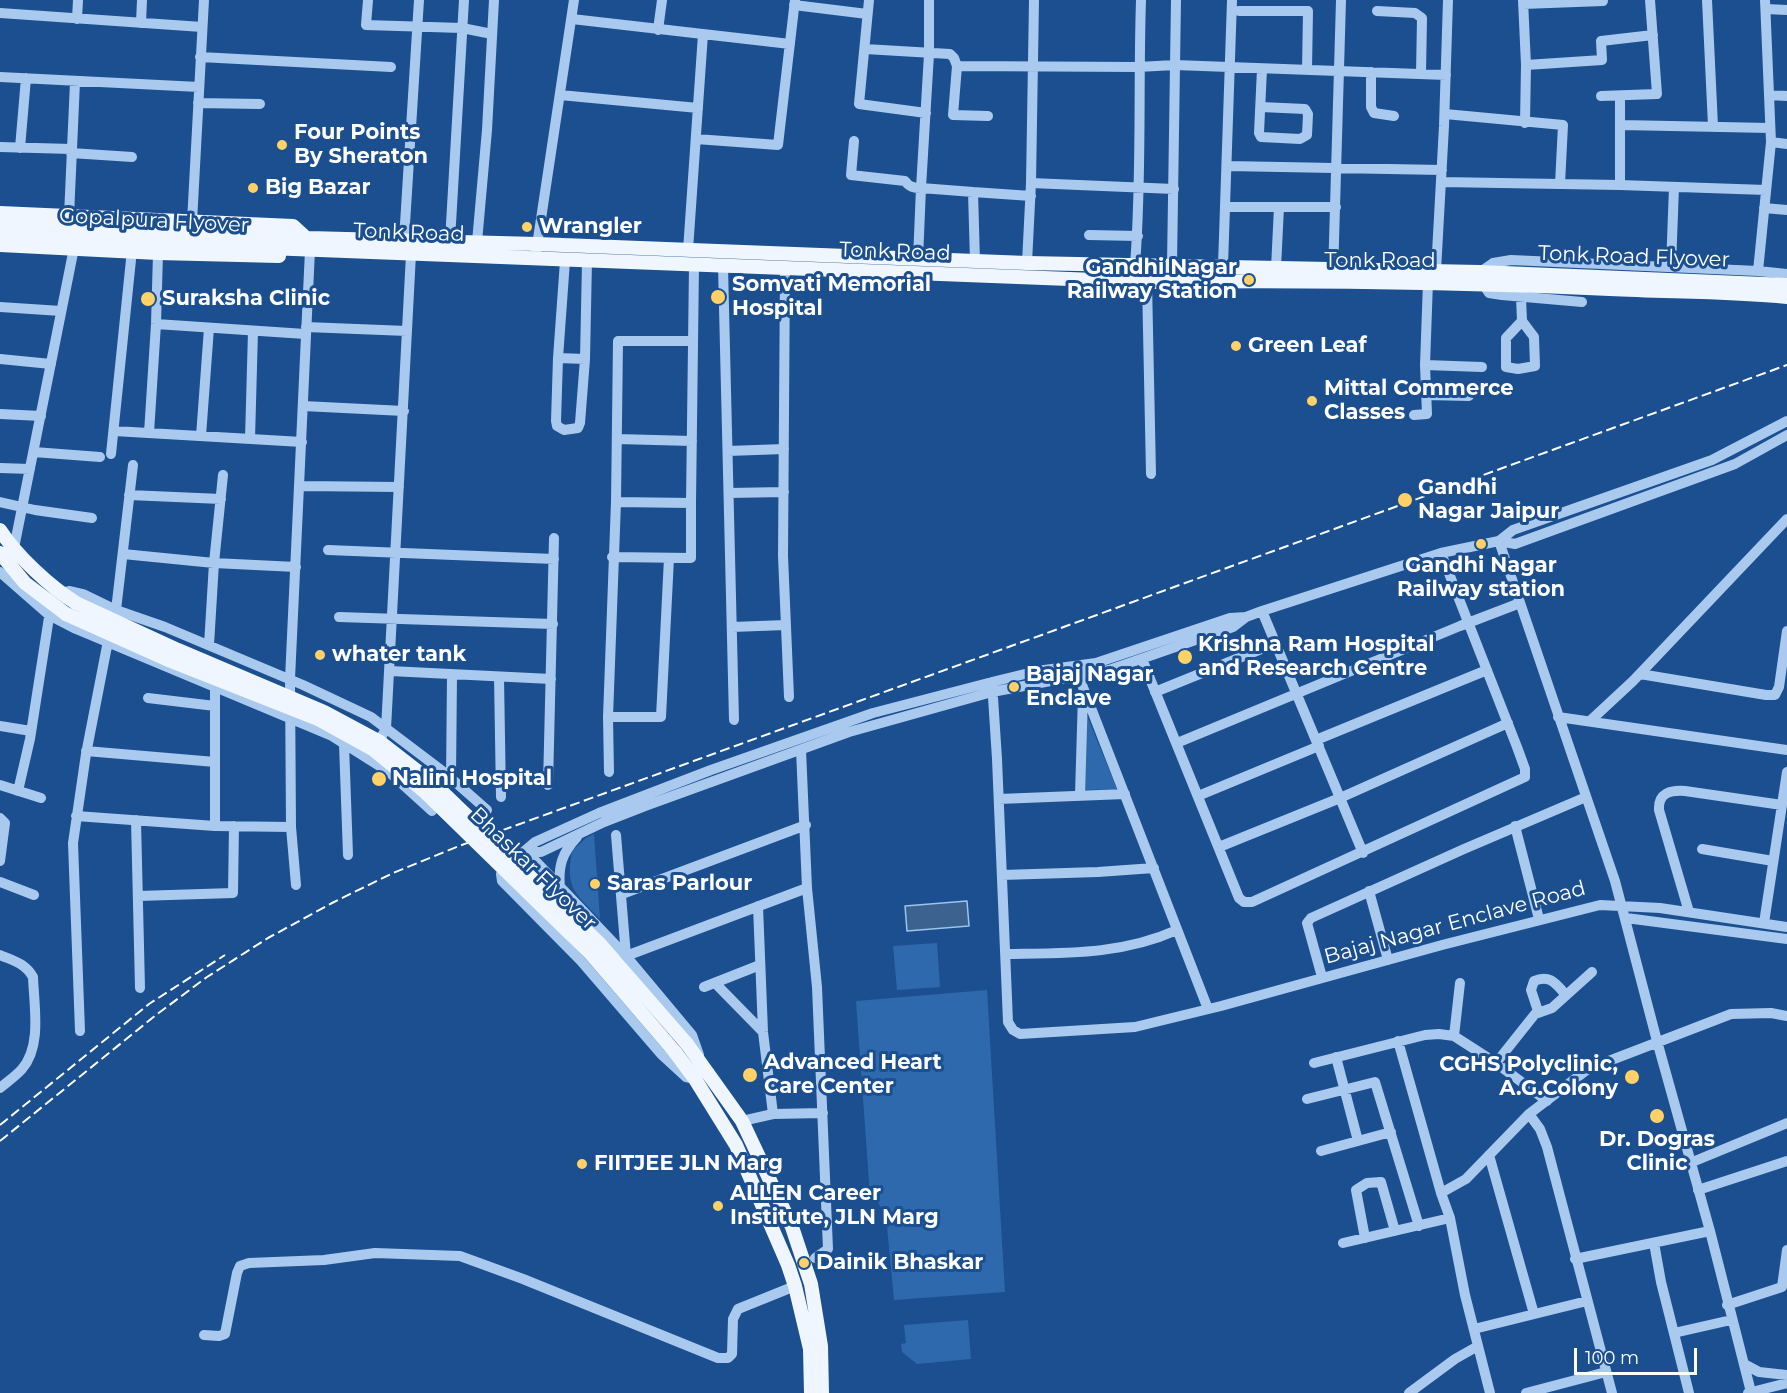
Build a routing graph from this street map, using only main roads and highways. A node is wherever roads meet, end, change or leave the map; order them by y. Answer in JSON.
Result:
{"nodes":[{"id":1,"x":0,"y":213,"type":"edge"},
{"id":2,"x":110,"y":218,"type":"junction"},
{"id":3,"x":0,"y":221,"type":"edge"},
{"id":4,"x":0,"y":234,"type":"edge"},
{"id":5,"x":269,"y":242,"type":"junction"},
{"id":6,"x":0,"y":245,"type":"edge"},
{"id":7,"x":307,"y":246,"type":"junction"},
{"id":8,"x":109,"y":250,"type":"junction"},
{"id":9,"x":1333,"y":276,"type":"junction"},
{"id":10,"x":1481,"y":277,"type":"joint"},
{"id":11,"x":1499,"y":278,"type":"junction"},
{"id":12,"x":1787,"y":285,"type":"edge"},
{"id":13,"x":1787,"y":297,"type":"edge"},
{"id":14,"x":0,"y":530,"type":"edge"},
{"id":15,"x":0,"y":553,"type":"edge"},
{"id":16,"x":54,"y":604,"type":"junction"},
{"id":17,"x":681,"y":1048,"type":"junction"},
{"id":18,"x":816,"y":1347,"type":"junction"},
{"id":19,"x":811,"y":1393,"type":"edge"},
{"id":20,"x":822,"y":1393,"type":"edge"}],
"edges":[{"from":1,"to":2,"type":"main road"},
{"from":2,"to":7,"type":"main road"},
{"from":2,"to":8,"type":"main road"},
{"from":3,"to":5,"type":"main road","name":"Gopalpura Flyover","bridge":true},
{"from":4,"to":5,"type":"main road","name":"Gopalpura Flyover","bridge":true},
{"from":5,"to":7,"type":"main road","name":"Gopalpura Flyover"},
{"from":6,"to":8,"type":"main road"},
{"from":7,"to":8,"type":"main road"},
{"from":7,"to":9,"type":"main road","name":"Tonk Road"},
{"from":7,"to":9,"type":"main road","name":"Tonk Road"},
{"from":9,"to":10,"type":"main road","name":"Tonk Road"},
{"from":10,"to":11,"type":"main road","name":"Tonk Road Flyover"},
{"from":11,"to":12,"type":"main road","name":"Tonk Road Flyover"},
{"from":11,"to":13,"type":"main road","name":"Tonk Road Flyover"},
{"from":14,"to":16,"type":"main road"},
{"from":15,"to":16,"type":"main road"},
{"from":16,"to":17,"type":"main road","name":"Bhaskar Flyover","bridge":true},
{"from":16,"to":17,"type":"main road","name":"Bhaskar Flyover","bridge":true},
{"from":17,"to":18,"type":"main road","name":"Bhaskar Flyover"},
{"from":17,"to":18,"type":"main road","name":"Bhaskar Flyover"},
{"from":18,"to":19,"type":"main road"},
{"from":18,"to":20,"type":"main road"}]}
